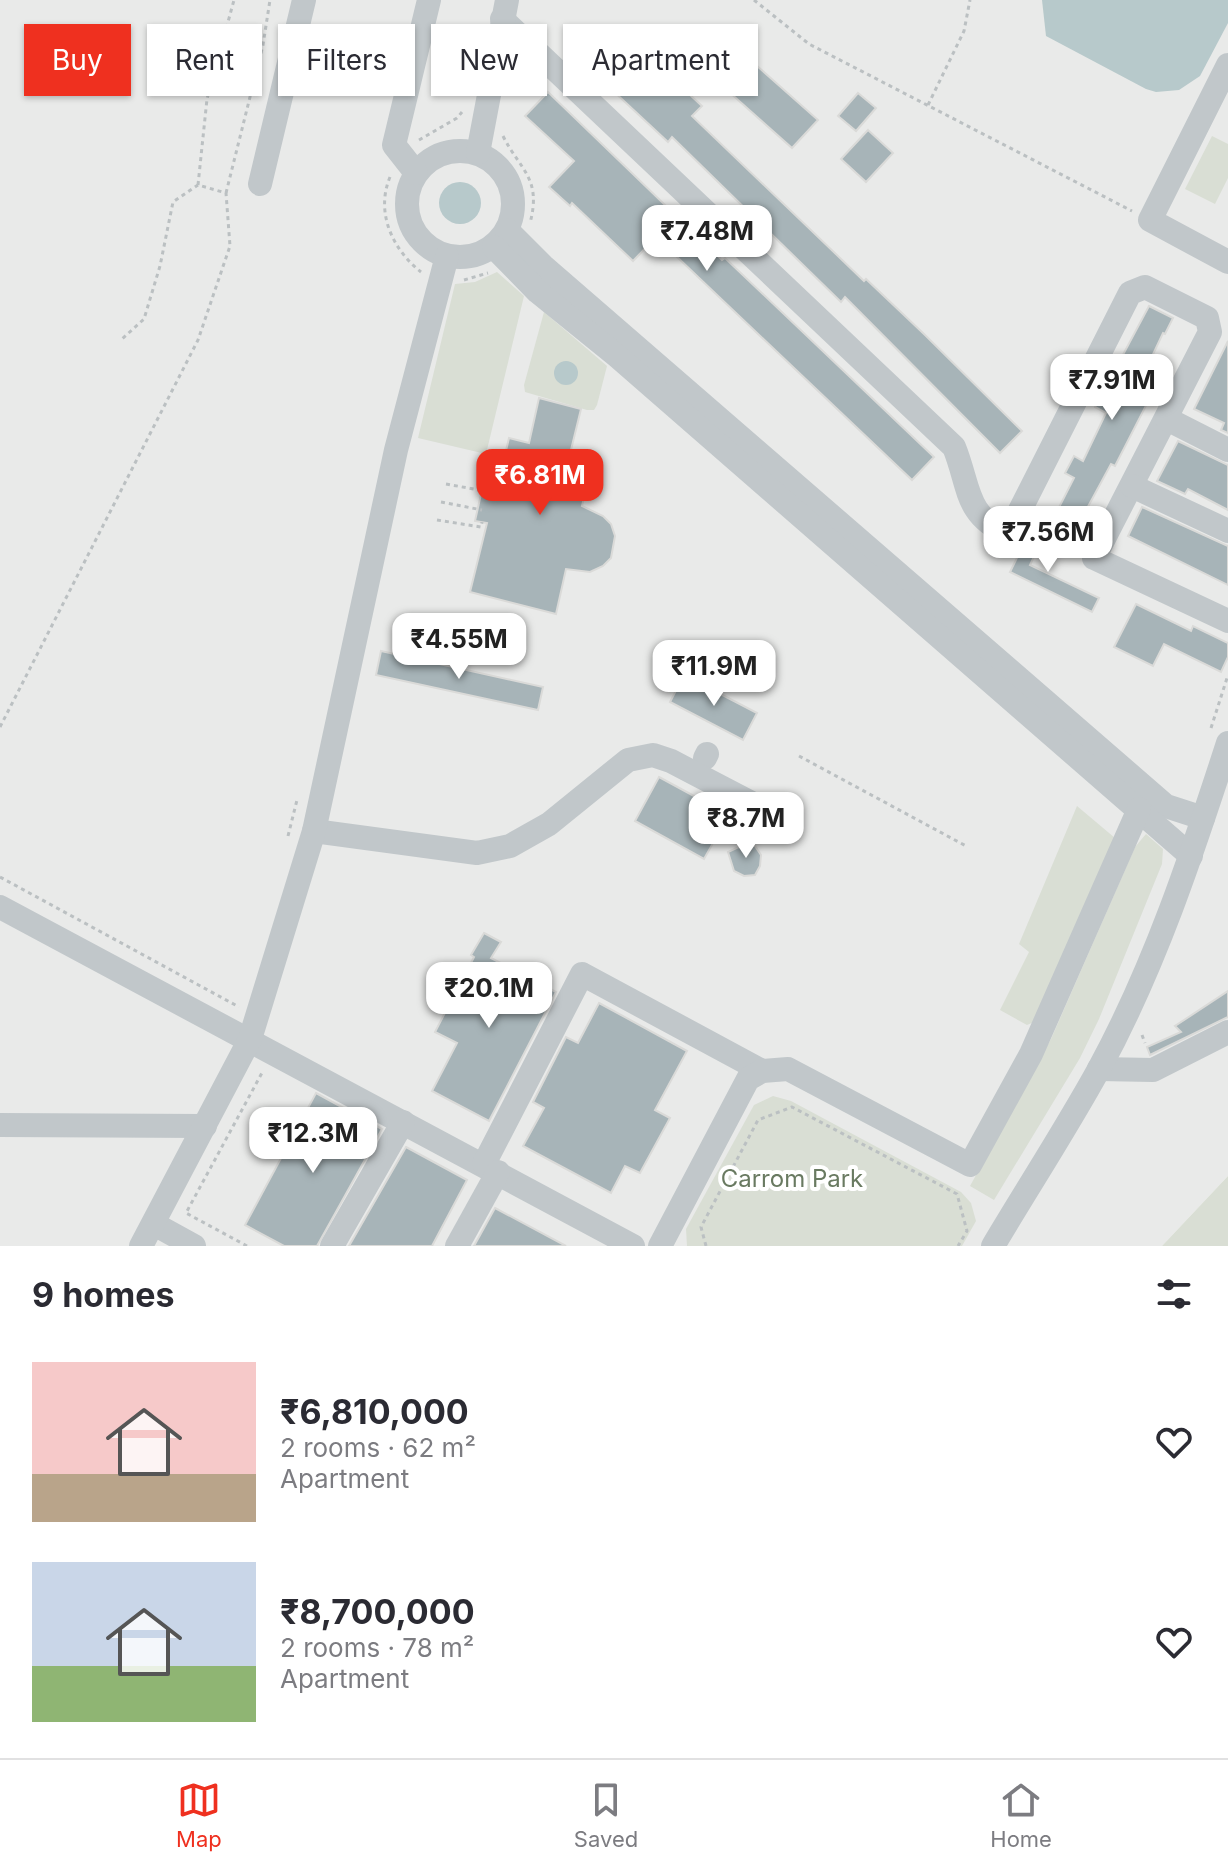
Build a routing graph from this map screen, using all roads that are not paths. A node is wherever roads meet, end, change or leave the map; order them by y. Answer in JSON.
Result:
{"nodes":[{"id":1,"x":304,"y":0,"type":"edge"},
{"id":2,"x":429,"y":0,"type":"edge"},
{"id":3,"x":504,"y":10,"type":"edge"},
{"id":4,"x":1228,"y":65,"type":"edge"},
{"id":5,"x":478,"y":153,"type":"junction"},
{"id":6,"x":409,"y":165,"type":"junction"},
{"id":7,"x":260,"y":184,"type":"dead end"},
{"id":8,"x":507,"y":243,"type":"junction"},
{"id":9,"x":1228,"y":262,"type":"edge"},
{"id":10,"x":450,"y":268,"type":"junction"},
{"id":11,"x":1167,"y":419,"type":"junction"},
{"id":12,"x":1228,"y":450,"type":"edge"},
{"id":13,"x":1132,"y":486,"type":"junction"},
{"id":14,"x":1228,"y":531,"type":"edge"},
{"id":15,"x":1228,"y":621,"type":"edge"},
{"id":16,"x":1219,"y":737,"type":"edge"},
{"id":17,"x":757,"y":806,"type":"dead end"},
{"id":18,"x":1139,"y":809,"type":"junction"},
{"id":19,"x":1203,"y":818,"type":"junction"},
{"id":20,"x":314,"y":831,"type":"junction"},
{"id":21,"x":1191,"y":856,"type":"junction"},
{"id":22,"x":0,"y":907,"type":"edge"},
{"id":23,"x":1228,"y":1032,"type":"edge"},
{"id":24,"x":250,"y":1039,"type":"junction"},
{"id":25,"x":762,"y":1071,"type":"junction"},
{"id":26,"x":1097,"y":1084,"type":"junction"},
{"id":27,"x":403,"y":1122,"type":"junction"},
{"id":28,"x":0,"y":1125,"type":"edge"},
{"id":29,"x":205,"y":1126,"type":"junction"},
{"id":30,"x":491,"y":1168,"type":"junction"},
{"id":31,"x":154,"y":1224,"type":"junction"},
{"id":32,"x":595,"y":1238,"type":"edge"},
{"id":33,"x":141,"y":1246,"type":"edge"},
{"id":34,"x":194,"y":1246,"type":"edge"},
{"id":35,"x":332,"y":1246,"type":"edge"},
{"id":36,"x":457,"y":1246,"type":"edge"},
{"id":37,"x":633,"y":1246,"type":"edge"},
{"id":38,"x":660,"y":1246,"type":"edge"},
{"id":39,"x":993,"y":1246,"type":"edge"}],
"edges":[{"from":1,"to":7,"type":"lane"},
{"from":2,"to":6,"type":"lane"},
{"from":3,"to":5,"type":"lane"},
{"from":3,"to":11,"type":"lane"},
{"from":4,"to":9,"type":"lane"},
{"from":5,"to":6,"type":"lane"},
{"from":5,"to":8,"type":"lane"},
{"from":6,"to":10,"type":"lane"},
{"from":8,"to":10,"type":"lane"},
{"from":8,"to":18,"type":"lane"},
{"from":8,"to":19,"type":"lane"},
{"from":10,"to":20,"type":"lane"},
{"from":11,"to":12,"type":"lane"},
{"from":11,"to":13,"type":"lane"},
{"from":13,"to":14,"type":"lane"},
{"from":13,"to":15,"type":"lane"},
{"from":16,"to":19,"type":"lane"},
{"from":17,"to":20,"type":"lane"},
{"from":18,"to":21,"type":"lane"},
{"from":18,"to":25,"type":"lane"},
{"from":19,"to":21,"type":"lane"},
{"from":20,"to":24,"type":"lane"},
{"from":21,"to":26,"type":"lane"},
{"from":22,"to":24,"type":"lane"},
{"from":23,"to":26,"type":"lane"},
{"from":24,"to":27,"type":"lane"},
{"from":24,"to":29,"type":"lane"},
{"from":25,"to":30,"type":"lane"},
{"from":25,"to":38,"type":"lane"},
{"from":26,"to":39,"type":"lane"},
{"from":27,"to":30,"type":"lane"},
{"from":27,"to":35,"type":"lane"},
{"from":28,"to":29,"type":"lane"},
{"from":29,"to":31,"type":"lane"},
{"from":30,"to":32,"type":"lane"},
{"from":30,"to":36,"type":"lane"},
{"from":31,"to":33,"type":"lane"},
{"from":31,"to":34,"type":"lane"},
{"from":32,"to":37,"type":"lane"}]}
